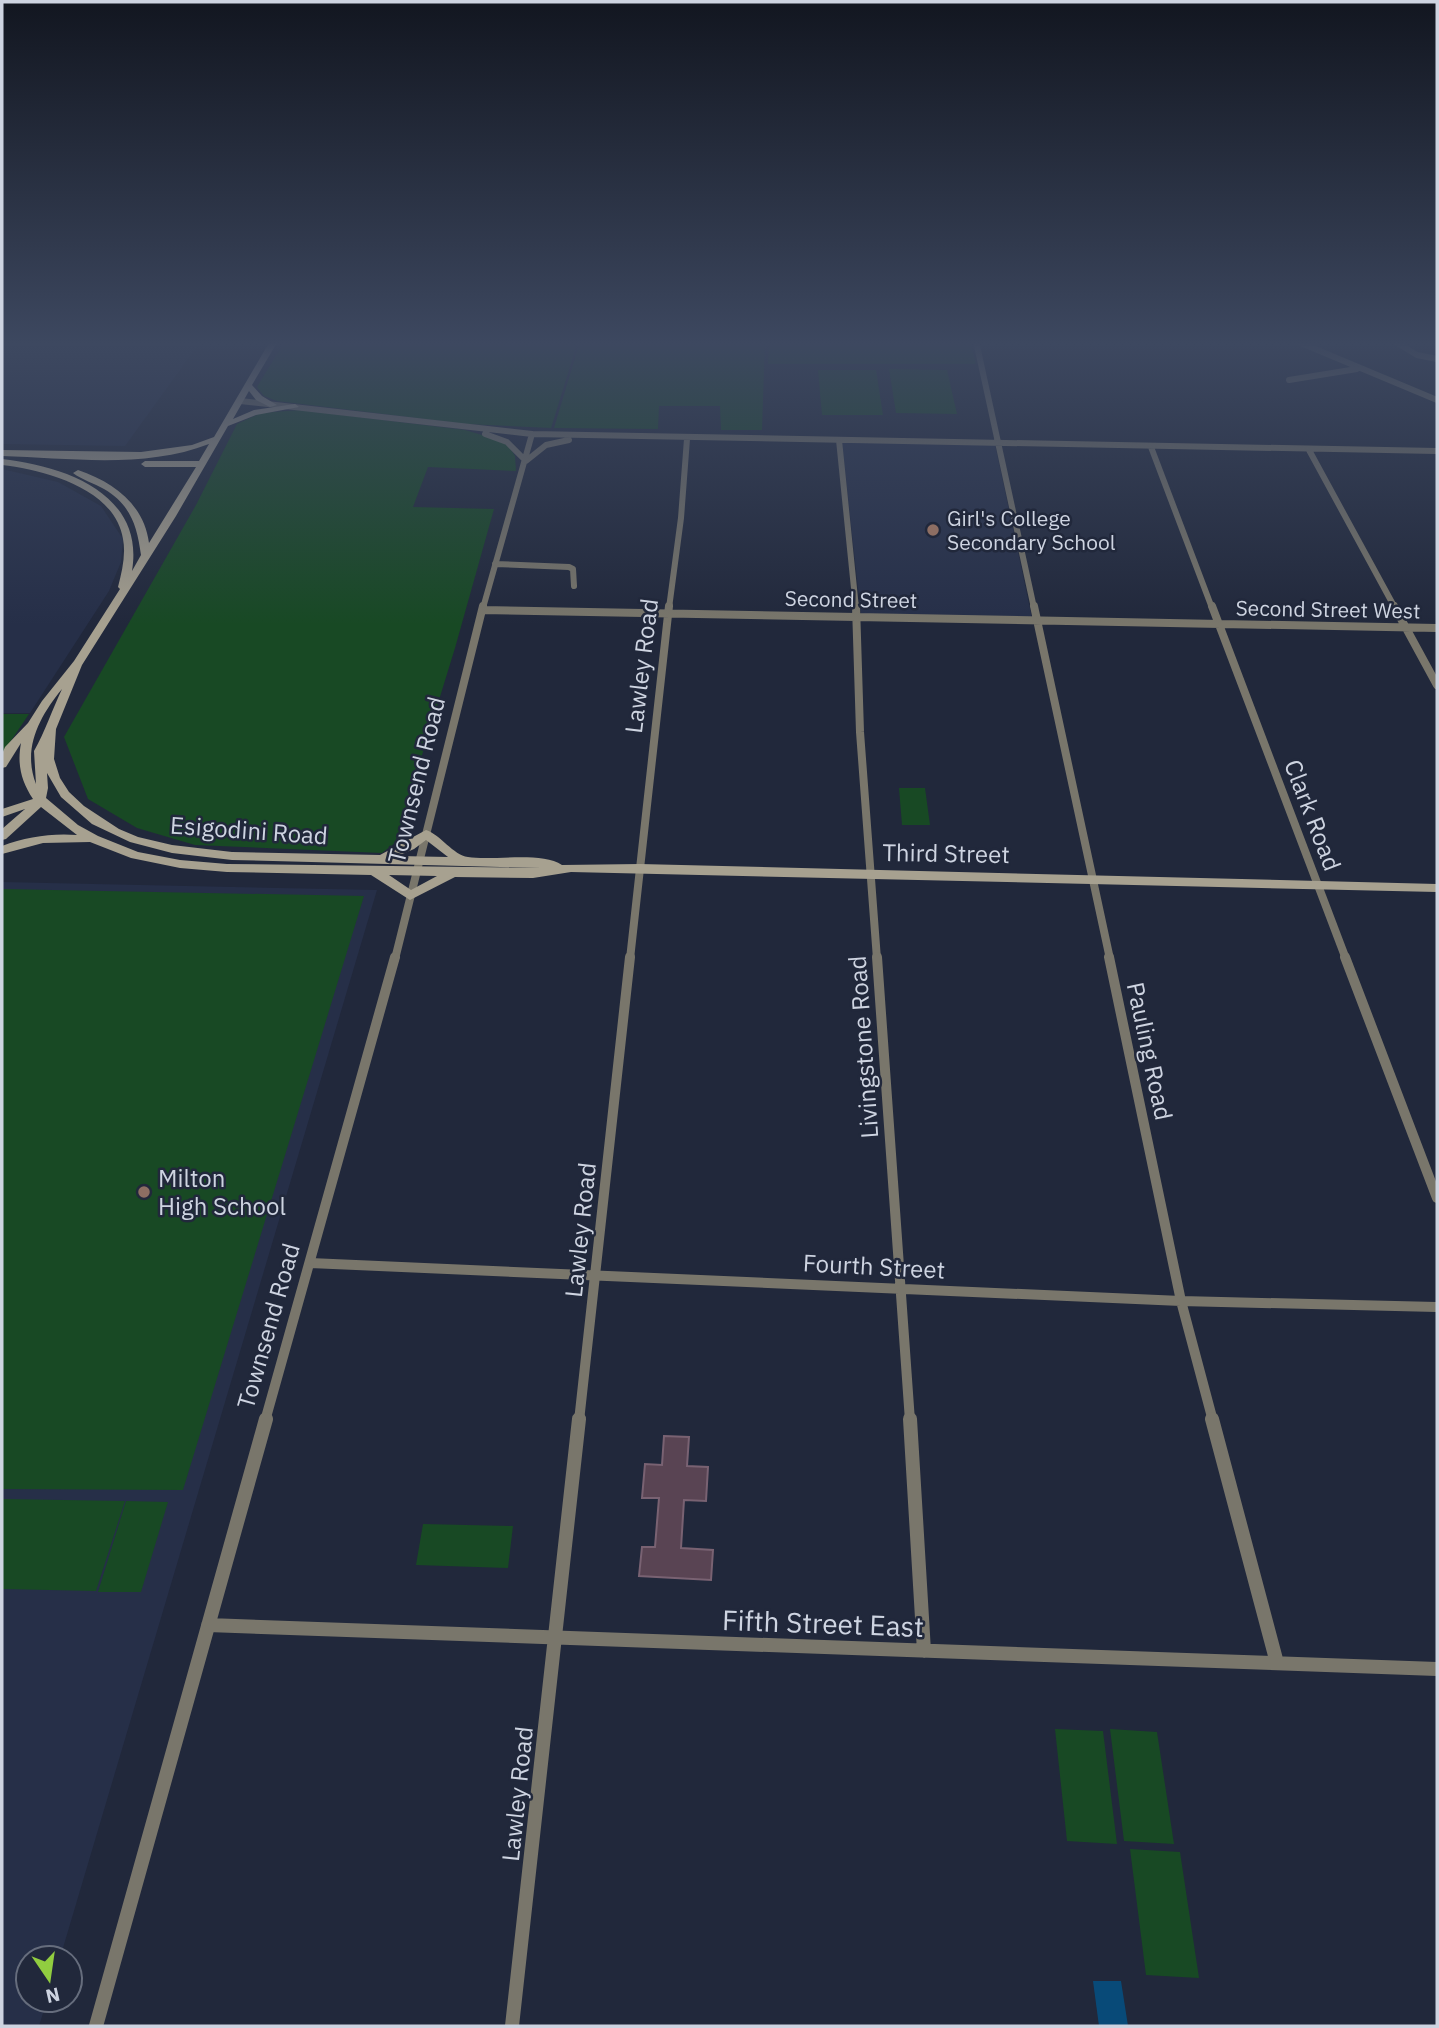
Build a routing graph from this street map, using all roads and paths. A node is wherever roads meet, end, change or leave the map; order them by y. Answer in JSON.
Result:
{"nodes":[{"id":1,"x":488,"y":436,"type":"edge"},
{"id":2,"x":532,"y":436,"type":"edge"},
{"id":3,"x":589,"y":436,"type":"edge"},
{"id":4,"x":601,"y":436,"type":"junction"},
{"id":5,"x":996,"y":436,"type":"edge"},
{"id":6,"x":218,"y":437,"type":"joint"},
{"id":7,"x":687,"y":439,"type":"junction"},
{"id":8,"x":839,"y":440,"type":"junction"},
{"id":9,"x":998,"y":443,"type":"junction"},
{"id":10,"x":1151,"y":447,"type":"junction"},
{"id":11,"x":1309,"y":450,"type":"junction"},
{"id":12,"x":1437,"y":451,"type":"edge"},
{"id":13,"x":3,"y":458,"type":"edge"},
{"id":14,"x":526,"y":461,"type":"junction"},
{"id":15,"x":44,"y":462,"type":"junction"},
{"id":16,"x":200,"y":464,"type":"junction"},
{"id":17,"x":146,"y":556,"type":"junction"},
{"id":18,"x":495,"y":565,"type":"junction"},
{"id":19,"x":574,"y":586,"type":"dead end"},
{"id":20,"x":121,"y":595,"type":"junction"},
{"id":21,"x":482,"y":610,"type":"junction"},
{"id":22,"x":668,"y":612,"type":"junction"},
{"id":23,"x":857,"y":617,"type":"junction"},
{"id":24,"x":1036,"y":620,"type":"junction"},
{"id":25,"x":1218,"y":625,"type":"junction"},
{"id":26,"x":1406,"y":628,"type":"junction"},
{"id":27,"x":1437,"y":628,"type":"edge"},
{"id":28,"x":77,"y":664,"type":"junction"},
{"id":29,"x":1437,"y":685,"type":"edge"},
{"id":30,"x":34,"y":721,"type":"junction"},
{"id":31,"x":47,"y":740,"type":"junction"},
{"id":32,"x":2,"y":764,"type":"edge"},
{"id":33,"x":39,"y":801,"type":"junction"},
{"id":34,"x":2,"y":813,"type":"edge"},
{"id":35,"x":117,"y":833,"type":"junction"},
{"id":36,"x":426,"y":835,"type":"junction"},
{"id":37,"x":2,"y":836,"type":"edge"},
{"id":38,"x":97,"y":842,"type":"junction"},
{"id":39,"x":2,"y":850,"type":"edge"},
{"id":40,"x":377,"y":865,"type":"junction"},
{"id":41,"x":418,"y":866,"type":"junction"},
{"id":42,"x":459,"y":867,"type":"junction"},
{"id":43,"x":640,"y":868,"type":"junction"},
{"id":44,"x":871,"y":874,"type":"junction"},
{"id":45,"x":1093,"y":880,"type":"junction"},
{"id":46,"x":1320,"y":886,"type":"junction"},
{"id":47,"x":1437,"y":888,"type":"edge"},
{"id":48,"x":410,"y":896,"type":"junction"},
{"id":49,"x":1437,"y":1198,"type":"edge"},
{"id":50,"x":310,"y":1263,"type":"junction"},
{"id":51,"x":596,"y":1273,"type":"junction"},
{"id":52,"x":902,"y":1289,"type":"junction"},
{"id":53,"x":1181,"y":1301,"type":"junction"},
{"id":54,"x":1437,"y":1307,"type":"edge"},
{"id":55,"x":208,"y":1625,"type":"junction"},
{"id":56,"x":555,"y":1637,"type":"junction"},
{"id":57,"x":924,"y":1651,"type":"junction"},
{"id":58,"x":1277,"y":1663,"type":"junction"},
{"id":59,"x":1437,"y":1669,"type":"edge"},
{"id":60,"x":96,"y":2026,"type":"edge"},
{"id":61,"x":512,"y":2026,"type":"edge"}],
"edges":[{"from":1,"to":14,"type":"street"},
{"from":2,"to":14,"type":"street","name":"Townsend Road"},
{"from":3,"to":4,"type":"street"},
{"from":4,"to":7,"type":"street"},
{"from":4,"to":14,"type":"street"},
{"from":5,"to":9,"type":"street","name":"Pauling Road"},
{"from":6,"to":13,"type":"main road"},
{"from":6,"to":16,"type":"main road","name":"Esigodini Road"},
{"from":7,"to":8,"type":"street"},
{"from":7,"to":22,"type":"street","name":"Lawley Road"},
{"from":8,"to":9,"type":"street"},
{"from":8,"to":23,"type":"street","name":"Livingstone Road"},
{"from":9,"to":10,"type":"street"},
{"from":9,"to":24,"type":"street","name":"Pauling Road"},
{"from":10,"to":11,"type":"street"},
{"from":10,"to":25,"type":"street","name":"Clark Road"},
{"from":11,"to":12,"type":"street"},
{"from":11,"to":26,"type":"street"},
{"from":13,"to":15,"type":"main road"},
{"from":13,"to":20,"type":"main road","name":"Esigodini Road"},
{"from":14,"to":18,"type":"street","name":"Townsend Road"},
{"from":15,"to":16,"type":"main road"},
{"from":15,"to":17,"type":"main road"},
{"from":16,"to":17,"type":"main road","name":"Esigodini Road"},
{"from":17,"to":20,"type":"main road","name":"Esigodini Road"},
{"from":18,"to":19,"type":"street"},
{"from":18,"to":21,"type":"street","name":"Townsend Road"},
{"from":20,"to":28,"type":"main road","name":"Esigodini Road"},
{"from":21,"to":22,"type":"street","name":"Second Street"},
{"from":21,"to":36,"type":"street","name":"Townsend Road"},
{"from":22,"to":23,"type":"street","name":"Second Street"},
{"from":22,"to":43,"type":"street","name":"Lawley Road"},
{"from":23,"to":24,"type":"street","name":"Second Street"},
{"from":23,"to":44,"type":"street","name":"Livingstone Road"},
{"from":24,"to":25,"type":"street","name":"Second Street"},
{"from":24,"to":45,"type":"street","name":"Pauling Road"},
{"from":25,"to":26,"type":"street","name":"Second Street West"},
{"from":25,"to":46,"type":"street","name":"Clark Road"},
{"from":26,"to":27,"type":"street","name":"Second Street West"},
{"from":26,"to":29,"type":"street"},
{"from":28,"to":30,"type":"main road","name":"Esigodini Road"},
{"from":28,"to":31,"type":"main road","name":"Esigodini Road"},
{"from":30,"to":32,"type":"main road"},
{"from":30,"to":33,"type":"main road","name":"Esigodini Road"},
{"from":31,"to":33,"type":"main road"},
{"from":31,"to":35,"type":"main road","name":"Esigodini Road"},
{"from":33,"to":34,"type":"main road"},
{"from":33,"to":35,"type":"main road"},
{"from":33,"to":37,"type":"main road"},
{"from":33,"to":38,"type":"main road","name":"Esigodini Road"},
{"from":35,"to":40,"type":"main road","name":"Esigodini Road"},
{"from":36,"to":40,"type":"main road"},
{"from":36,"to":41,"type":"street","name":"Townsend Road"},
{"from":36,"to":42,"type":"main road"},
{"from":38,"to":39,"type":"main road"},
{"from":38,"to":40,"type":"main road","name":"Esigodini Road"},
{"from":40,"to":41,"type":"main road","name":"Esigodini Road"},
{"from":40,"to":48,"type":"main road"},
{"from":41,"to":42,"type":"main road","name":"Third Street"},
{"from":41,"to":48,"type":"street","name":"Townsend Road"},
{"from":42,"to":43,"type":"main road","name":"Third Street"},
{"from":42,"to":48,"type":"main road"},
{"from":43,"to":44,"type":"main road","name":"Third Street"},
{"from":43,"to":51,"type":"street","name":"Lawley Road"},
{"from":44,"to":45,"type":"main road","name":"Third Street"},
{"from":44,"to":52,"type":"street","name":"Livingstone Road"},
{"from":45,"to":46,"type":"main road","name":"Third Street"},
{"from":45,"to":53,"type":"street","name":"Pauling Road"},
{"from":46,"to":47,"type":"main road","name":"Third Street"},
{"from":46,"to":49,"type":"street","name":"Clark Road"},
{"from":48,"to":50,"type":"street","name":"Townsend Road"},
{"from":50,"to":51,"type":"street","name":"Fourth Street"},
{"from":50,"to":55,"type":"street","name":"Townsend Road"},
{"from":51,"to":52,"type":"street","name":"Fourth Street"},
{"from":51,"to":56,"type":"street","name":"Lawley Road"},
{"from":52,"to":53,"type":"street","name":"Fourth Street"},
{"from":52,"to":57,"type":"street","name":"Livingstone Road"},
{"from":53,"to":54,"type":"street","name":"Fourth Street"},
{"from":53,"to":58,"type":"street","name":"Pauling Road"},
{"from":55,"to":56,"type":"street","name":"Fifth Street East"},
{"from":55,"to":60,"type":"street","name":"Townsend Road"},
{"from":56,"to":57,"type":"street","name":"Fifth Street East"},
{"from":56,"to":61,"type":"street","name":"Lawley Road"},
{"from":57,"to":58,"type":"street","name":"Fifth Street East"},
{"from":58,"to":59,"type":"street","name":"Fifth Street East"}]}
